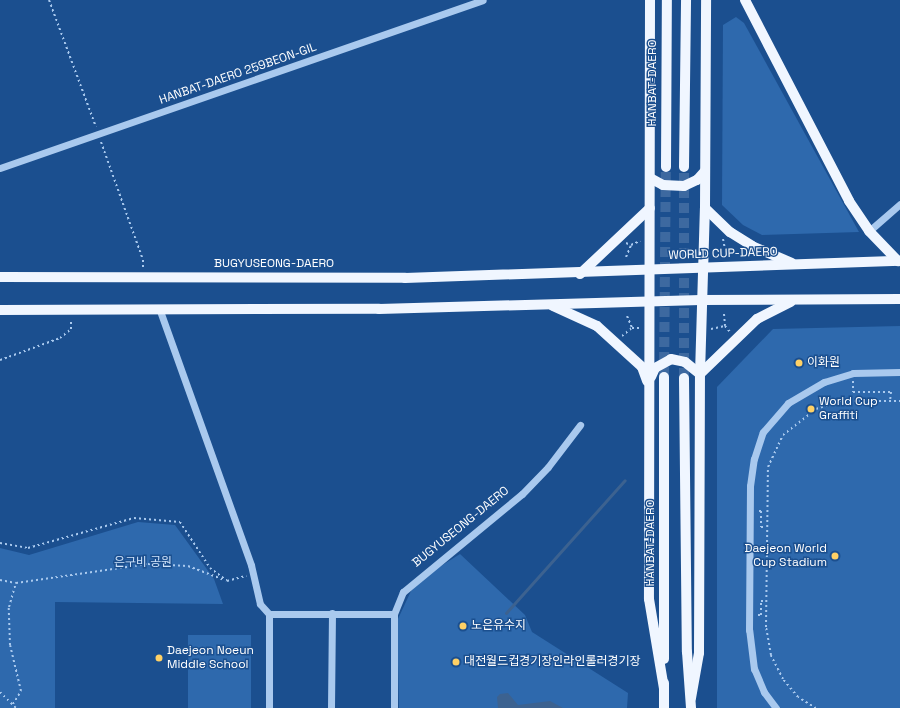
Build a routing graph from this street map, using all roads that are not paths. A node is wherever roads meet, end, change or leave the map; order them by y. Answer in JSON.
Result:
{"nodes":[{"id":1,"x":483,"y":0,"type":"edge"},
{"id":2,"x":650,"y":0,"type":"edge"},
{"id":3,"x":667,"y":0,"type":"edge"},
{"id":4,"x":686,"y":0,"type":"edge"},
{"id":5,"x":706,"y":0,"type":"edge"},
{"id":6,"x":745,"y":0,"type":"edge"},
{"id":7,"x":666,"y":167,"type":"tunnel mouth"},
{"id":8,"x":684,"y":167,"type":"tunnel mouth"},
{"id":9,"x":0,"y":168,"type":"edge"},
{"id":10,"x":705,"y":171,"type":"junction"},
{"id":11,"x":650,"y":178,"type":"junction"},
{"id":12,"x":900,"y":204,"type":"edge"},
{"id":13,"x":650,"y":208,"type":"junction"},
{"id":14,"x":705,"y":208,"type":"junction"},
{"id":15,"x":869,"y":231,"type":"junction"},
{"id":16,"x":899,"y":261,"type":"edge"},
{"id":17,"x":796,"y":264,"type":"junction"},
{"id":18,"x":702,"y":268,"type":"junction"},
{"id":19,"x":650,"y":270,"type":"junction"},
{"id":20,"x":548,"y":274,"type":"joint"},
{"id":21,"x":580,"y":274,"type":"junction"},
{"id":22,"x":0,"y":277,"type":"edge"},
{"id":23,"x":900,"y":299,"type":"edge"},
{"id":24,"x":701,"y":300,"type":"junction"},
{"id":25,"x":794,"y":300,"type":"junction"},
{"id":26,"x":650,"y":302,"type":"junction"},
{"id":27,"x":549,"y":305,"type":"junction"},
{"id":28,"x":159,"y":308,"type":"junction"},
{"id":29,"x":0,"y":310,"type":"edge"},
{"id":30,"x":900,"y":372,"type":"edge"},
{"id":31,"x":700,"y":374,"type":"junction"},
{"id":32,"x":664,"y":378,"type":"tunnel mouth"},
{"id":33,"x":684,"y":378,"type":"tunnel mouth"},
{"id":34,"x":650,"y":380,"type":"junction"},
{"id":35,"x":650,"y":392,"type":"junction"},
{"id":36,"x":580,"y":425,"type":"dead end"},
{"id":37,"x":332,"y":613,"type":"junction"},
{"id":38,"x":269,"y":614,"type":"junction"},
{"id":39,"x":394,"y":614,"type":"junction"},
{"id":40,"x":664,"y":690,"type":"junction"},
{"id":41,"x":691,"y":703,"type":"edge"},
{"id":42,"x":269,"y":708,"type":"edge"},
{"id":43,"x":331,"y":708,"type":"edge"},
{"id":44,"x":394,"y":708,"type":"edge"},
{"id":45,"x":664,"y":708,"type":"edge"},
{"id":46,"x":776,"y":708,"type":"edge"}],
"edges":[{"from":1,"to":9,"type":"street","name":"HANBAT-DAERO 259BEON-GIL"},
{"from":2,"to":11,"type":"main road"},
{"from":3,"to":7,"type":"main road","name":"HANBAT-DAERO"},
{"from":4,"to":8,"type":"main road"},
{"from":5,"to":10,"type":"main road"},
{"from":6,"to":15,"type":"main road"},
{"from":10,"to":11,"type":"main road"},
{"from":10,"to":14,"type":"main road"},
{"from":11,"to":13,"type":"main road"},
{"from":12,"to":15,"type":"street"},
{"from":13,"to":19,"type":"main road"},
{"from":13,"to":21,"type":"main road"},
{"from":14,"to":17,"type":"main road"},
{"from":14,"to":18,"type":"main road"},
{"from":15,"to":16,"type":"main road"},
{"from":16,"to":17,"type":"main road","name":"WORLD CUP-DAERO"},
{"from":17,"to":18,"type":"main road","name":"WORLD CUP-DAERO"},
{"from":18,"to":19,"type":"main road","name":"WORLD CUP-DAERO"},
{"from":18,"to":24,"type":"main road"},
{"from":19,"to":21,"type":"main road","name":"WORLD CUP-DAERO"},
{"from":19,"to":26,"type":"main road"},
{"from":20,"to":21,"type":"main road","name":"WORLD CUP-DAERO"},
{"from":20,"to":22,"type":"main road","name":"BUGYUSEONG-DAERO"},
{"from":23,"to":25,"type":"main road"},
{"from":24,"to":25,"type":"main road"},
{"from":24,"to":26,"type":"main road"},
{"from":24,"to":31,"type":"main road"},
{"from":25,"to":31,"type":"main road"},
{"from":26,"to":27,"type":"main road"},
{"from":26,"to":34,"type":"main road"},
{"from":27,"to":28,"type":"main road"},
{"from":27,"to":35,"type":"main road"},
{"from":28,"to":29,"type":"main road"},
{"from":28,"to":38,"type":"street"},
{"from":30,"to":46,"type":"street"},
{"from":31,"to":34,"type":"main road"},
{"from":31,"to":41,"type":"main road"},
{"from":32,"to":40,"type":"main road","name":"HANBAT-DAERO"},
{"from":33,"to":41,"type":"main road"},
{"from":34,"to":35,"type":"main road"},
{"from":35,"to":40,"type":"main road"},
{"from":36,"to":39,"type":"street","name":"BUGYUSEONG-DAERO"},
{"from":37,"to":38,"type":"street"},
{"from":37,"to":39,"type":"street"},
{"from":37,"to":43,"type":"street"},
{"from":38,"to":42,"type":"street"},
{"from":39,"to":44,"type":"street"},
{"from":40,"to":45,"type":"main road","name":"HANBAT-DAERO"}]}
